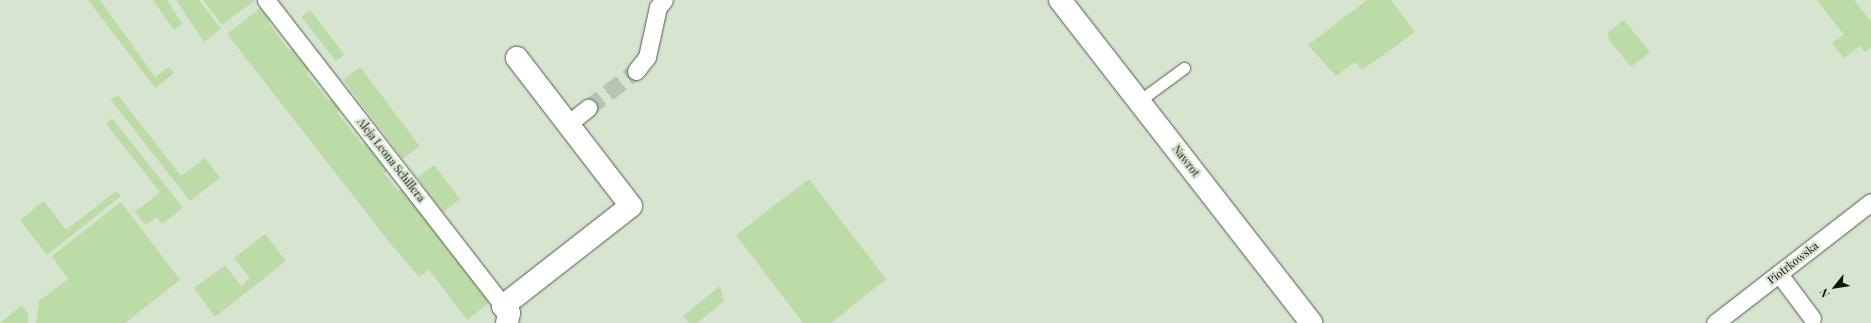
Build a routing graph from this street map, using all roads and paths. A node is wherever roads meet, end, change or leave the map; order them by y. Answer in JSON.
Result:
{"nodes":[{"id":1,"x":266,"y":0,"type":"edge"},
{"id":2,"x":664,"y":0,"type":"edge"},
{"id":3,"x":1061,"y":0,"type":"edge"},
{"id":4,"x":517,"y":58,"type":"dead end"},
{"id":5,"x":1184,"y":68,"type":"dead end"},
{"id":6,"x":636,"y":71,"type":"tunnel mouth"},
{"id":7,"x":1139,"y":101,"type":"junction"},
{"id":8,"x":588,"y":108,"type":"tunnel mouth"},
{"id":9,"x":568,"y":124,"type":"junction"},
{"id":10,"x":1871,"y":202,"type":"edge"},
{"id":11,"x":1779,"y":274,"type":"junction"},
{"id":12,"x":505,"y":314,"type":"edge"},
{"id":13,"x":1812,"y":318,"type":"dead end"},
{"id":14,"x":1311,"y":323,"type":"edge"},
{"id":15,"x":1715,"y":323,"type":"edge"}],
"edges":[{"from":1,"to":12,"type":"street","name":"Aleja Leona Schillera"},
{"from":2,"to":6,"type":"street"},
{"from":3,"to":7,"type":"street","name":"Nawrot"},
{"from":4,"to":9,"type":"street"},
{"from":5,"to":7,"type":"lane"},
{"from":7,"to":14,"type":"street","name":"Nawrot"},
{"from":8,"to":9,"type":"street"},
{"from":9,"to":12,"type":"street"},
{"from":10,"to":11,"type":"street","name":"Piotrkowska"},
{"from":11,"to":13,"type":"street"},
{"from":11,"to":15,"type":"street","name":"Piotrkowska"}]}
